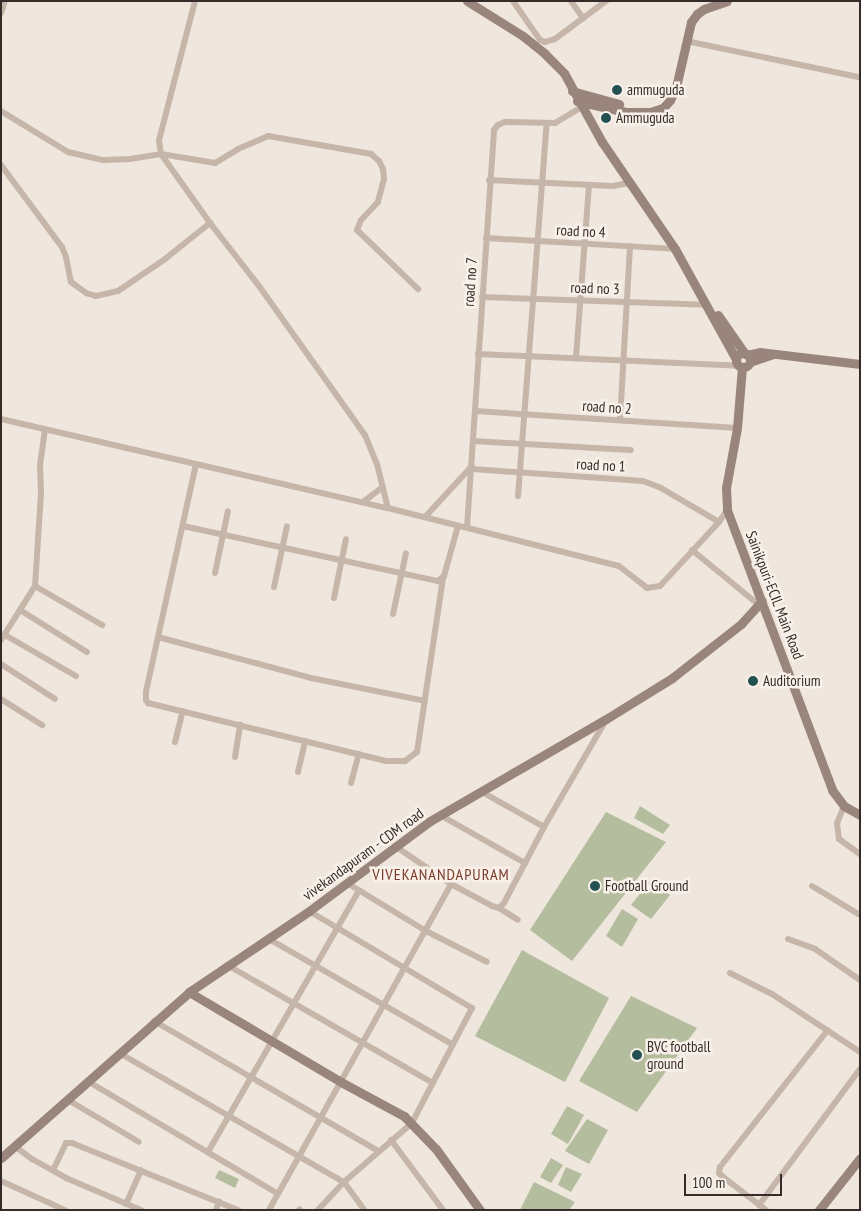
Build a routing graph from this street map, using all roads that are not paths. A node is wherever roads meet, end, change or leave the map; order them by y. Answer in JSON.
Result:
{"nodes":[{"id":1,"x":5,"y":1,"type":"edge"},
{"id":2,"x":195,"y":1,"type":"edge"},
{"id":3,"x":467,"y":1,"type":"edge"},
{"id":4,"x":513,"y":1,"type":"edge"},
{"id":5,"x":572,"y":1,"type":"edge"},
{"id":6,"x":606,"y":1,"type":"edge"},
{"id":7,"x":728,"y":1,"type":"edge"},
{"id":8,"x":1,"y":13,"type":"edge"},
{"id":9,"x":583,"y":18,"type":"junction"},
{"id":10,"x":686,"y":40,"type":"junction"},
{"id":11,"x":858,"y":77,"type":"dead end"},
{"id":12,"x":572,"y":91,"type":"junction"},
{"id":13,"x":578,"y":103,"type":"junction"},
{"id":14,"x":1,"y":111,"type":"edge"},
{"id":15,"x":637,"y":111,"type":"junction"},
{"id":16,"x":547,"y":123,"type":"junction"},
{"id":17,"x":160,"y":154,"type":"junction"},
{"id":18,"x":1,"y":165,"type":"edge"},
{"id":19,"x":489,"y":180,"type":"junction"},
{"id":20,"x":542,"y":182,"type":"junction"},
{"id":21,"x":629,"y":183,"type":"junction"},
{"id":22,"x":589,"y":185,"type":"junction"},
{"id":23,"x":210,"y":223,"type":"junction"},
{"id":24,"x":486,"y":238,"type":"junction"},
{"id":25,"x":538,"y":241,"type":"junction"},
{"id":26,"x":585,"y":244,"type":"junction"},
{"id":27,"x":630,"y":246,"type":"junction"},
{"id":28,"x":675,"y":249,"type":"junction"},
{"id":29,"x":418,"y":289,"type":"dead end"},
{"id":30,"x":700,"y":292,"type":"junction"},
{"id":31,"x":482,"y":296,"type":"junction"},
{"id":32,"x":533,"y":298,"type":"junction"},
{"id":33,"x":581,"y":300,"type":"junction"},
{"id":34,"x":627,"y":302,"type":"junction"},
{"id":35,"x":706,"y":305,"type":"junction"},
{"id":36,"x":478,"y":354,"type":"junction"},
{"id":37,"x":529,"y":356,"type":"junction"},
{"id":38,"x":576,"y":358,"type":"junction"},
{"id":39,"x":743,"y":360,"type":"junction"},
{"id":40,"x":624,"y":361,"type":"junction"},
{"id":41,"x":860,"y":364,"type":"edge"},
{"id":42,"x":475,"y":411,"type":"junction"},
{"id":43,"x":524,"y":414,"type":"junction"},
{"id":44,"x":1,"y":419,"type":"edge"},
{"id":45,"x":620,"y":420,"type":"junction"},
{"id":46,"x":737,"y":428,"type":"junction"},
{"id":47,"x":45,"y":430,"type":"junction"},
{"id":48,"x":473,"y":441,"type":"junction"},
{"id":49,"x":522,"y":444,"type":"junction"},
{"id":50,"x":631,"y":450,"type":"dead end"},
{"id":51,"x":196,"y":464,"type":"junction"},
{"id":52,"x":472,"y":467,"type":"junction"},
{"id":53,"x":520,"y":472,"type":"junction"},
{"id":54,"x":383,"y":486,"type":"junction"},
{"id":55,"x":518,"y":496,"type":"dead end"},
{"id":56,"x":363,"y":502,"type":"junction"},
{"id":57,"x":388,"y":508,"type":"junction"},
{"id":58,"x":228,"y":510,"type":"dead end"},
{"id":59,"x":727,"y":510,"type":"junction"},
{"id":60,"x":425,"y":517,"type":"junction"},
{"id":61,"x":719,"y":522,"type":"junction"},
{"id":62,"x":183,"y":526,"type":"junction"},
{"id":63,"x":287,"y":526,"type":"dead end"},
{"id":64,"x":458,"y":526,"type":"junction"},
{"id":65,"x":467,"y":527,"type":"junction"},
{"id":66,"x":223,"y":534,"type":"junction"},
{"id":67,"x":346,"y":539,"type":"dead end"},
{"id":68,"x":283,"y":547,"type":"junction"},
{"id":69,"x":692,"y":550,"type":"junction"},
{"id":70,"x":406,"y":553,"type":"dead end"},
{"id":71,"x":342,"y":559,"type":"junction"},
{"id":72,"x":402,"y":572,"type":"junction"},
{"id":73,"x":215,"y":573,"type":"dead end"},
{"id":74,"x":442,"y":578,"type":"junction"},
{"id":75,"x":35,"y":586,"type":"junction"},
{"id":76,"x":274,"y":587,"type":"dead end"},
{"id":77,"x":334,"y":598,"type":"dead end"},
{"id":78,"x":760,"y":603,"type":"junction"},
{"id":79,"x":20,"y":610,"type":"junction"},
{"id":80,"x":393,"y":614,"type":"dead end"},
{"id":81,"x":102,"y":625,"type":"dead end"},
{"id":82,"x":158,"y":637,"type":"junction"},
{"id":83,"x":3,"y":638,"type":"edge"},
{"id":84,"x":87,"y":652,"type":"dead end"},
{"id":85,"x":1,"y":664,"type":"edge"},
{"id":86,"x":76,"y":676,"type":"dead end"},
{"id":87,"x":1,"y":699,"type":"edge"},
{"id":88,"x":55,"y":699,"type":"dead end"},
{"id":89,"x":424,"y":701,"type":"junction"},
{"id":90,"x":183,"y":711,"type":"junction"},
{"id":91,"x":606,"y":719,"type":"junction"},
{"id":92,"x":240,"y":724,"type":"junction"},
{"id":93,"x":42,"y":725,"type":"dead end"},
{"id":94,"x":305,"y":741,"type":"junction"},
{"id":95,"x":176,"y":742,"type":"dead end"},
{"id":96,"x":359,"y":754,"type":"junction"},
{"id":97,"x":234,"y":757,"type":"dead end"},
{"id":98,"x":298,"y":772,"type":"dead end"},
{"id":99,"x":351,"y":783,"type":"dead end"},
{"id":100,"x":482,"y":792,"type":"junction"},
{"id":101,"x":844,"y":806,"type":"junction"},
{"id":102,"x":440,"y":815,"type":"junction"},
{"id":103,"x":860,"y":815,"type":"edge"},
{"id":104,"x":544,"y":827,"type":"junction"},
{"id":105,"x":396,"y":846,"type":"junction"},
{"id":106,"x":860,"y":854,"type":"edge"},
{"id":107,"x":525,"y":863,"type":"junction"},
{"id":108,"x":348,"y":883,"type":"junction"},
{"id":109,"x":451,"y":884,"type":"junction"},
{"id":110,"x":812,"y":886,"type":"dead end"},
{"id":111,"x":358,"y":890,"type":"junction"},
{"id":112,"x":499,"y":908,"type":"junction"},
{"id":113,"x":309,"y":911,"type":"junction"},
{"id":114,"x":860,"y":915,"type":"edge"},
{"id":115,"x":518,"y":920,"type":"dead end"},
{"id":116,"x":336,"y":928,"type":"junction"},
{"id":117,"x":426,"y":931,"type":"junction"},
{"id":118,"x":269,"y":939,"type":"junction"},
{"id":119,"x":788,"y":939,"type":"dead end"},
{"id":120,"x":488,"y":962,"type":"dead end"},
{"id":121,"x":227,"y":965,"type":"junction"},
{"id":122,"x":314,"y":967,"type":"junction"},
{"id":123,"x":405,"y":970,"type":"junction"},
{"id":124,"x":730,"y":974,"type":"dead end"},
{"id":125,"x":860,"y":980,"type":"edge"},
{"id":126,"x":189,"y":992,"type":"junction"},
{"id":127,"x":293,"y":1004,"type":"junction"},
{"id":128,"x":384,"y":1005,"type":"junction"},
{"id":129,"x":154,"y":1022,"type":"junction"},
{"id":130,"x":828,"y":1030,"type":"junction"},
{"id":131,"x":271,"y":1042,"type":"junction"},
{"id":132,"x":362,"y":1043,"type":"junction"},
{"id":133,"x":453,"y":1045,"type":"junction"},
{"id":134,"x":860,"y":1052,"type":"edge"},
{"id":135,"x":121,"y":1054,"type":"junction"},
{"id":136,"x":860,"y":1069,"type":"edge"},
{"id":137,"x":251,"y":1077,"type":"junction"},
{"id":138,"x":89,"y":1082,"type":"junction"},
{"id":139,"x":341,"y":1082,"type":"junction"},
{"id":140,"x":433,"y":1083,"type":"junction"},
{"id":141,"x":68,"y":1100,"type":"junction"},
{"id":142,"x":229,"y":1115,"type":"junction"},
{"id":143,"x":320,"y":1118,"type":"junction"},
{"id":144,"x":412,"y":1122,"type":"junction"},
{"id":145,"x":391,"y":1140,"type":"junction"},
{"id":146,"x":139,"y":1142,"type":"dead end"},
{"id":147,"x":16,"y":1147,"type":"junction"},
{"id":148,"x":378,"y":1151,"type":"junction"},
{"id":149,"x":208,"y":1152,"type":"junction"},
{"id":150,"x":298,"y":1156,"type":"junction"},
{"id":151,"x":1,"y":1158,"type":"edge"},
{"id":152,"x":860,"y":1158,"type":"edge"},
{"id":153,"x":53,"y":1170,"type":"junction"},
{"id":154,"x":141,"y":1170,"type":"junction"},
{"id":155,"x":1,"y":1181,"type":"edge"},
{"id":156,"x":344,"y":1182,"type":"junction"},
{"id":157,"x":276,"y":1193,"type":"junction"},
{"id":158,"x":219,"y":1202,"type":"junction"},
{"id":159,"x":126,"y":1204,"type":"junction"},
{"id":160,"x":760,"y":1205,"type":"junction"},
{"id":161,"x":65,"y":1210,"type":"edge"},
{"id":162,"x":141,"y":1210,"type":"edge"},
{"id":163,"x":216,"y":1210,"type":"edge"},
{"id":164,"x":238,"y":1210,"type":"edge"},
{"id":165,"x":269,"y":1210,"type":"edge"},
{"id":166,"x":318,"y":1210,"type":"edge"},
{"id":167,"x":364,"y":1210,"type":"edge"},
{"id":168,"x":444,"y":1210,"type":"edge"},
{"id":169,"x":480,"y":1210,"type":"edge"},
{"id":170,"x":766,"y":1210,"type":"edge"},
{"id":171,"x":819,"y":1210,"type":"edge"}],
"edges":[{"from":1,"to":8,"type":"street"},
{"from":2,"to":17,"type":"street"},
{"from":3,"to":12,"type":"street"},
{"from":4,"to":9,"type":"street"},
{"from":5,"to":9,"type":"street"},
{"from":6,"to":9,"type":"street"},
{"from":7,"to":10,"type":"street"},
{"from":10,"to":11,"type":"street"},
{"from":10,"to":15,"type":"street"},
{"from":12,"to":13,"type":"street"},
{"from":12,"to":15,"type":"street"},
{"from":13,"to":15,"type":"street"},
{"from":13,"to":16,"type":"street","name":"road no 7"},
{"from":13,"to":21,"type":"street"},
{"from":14,"to":17,"type":"street"},
{"from":16,"to":19,"type":"street","name":"road no 7"},
{"from":16,"to":20,"type":"street"},
{"from":17,"to":23,"type":"street"},
{"from":17,"to":29,"type":"street"},
{"from":18,"to":23,"type":"street"},
{"from":19,"to":20,"type":"street"},
{"from":19,"to":24,"type":"street","name":"road no 7"},
{"from":20,"to":22,"type":"street"},
{"from":20,"to":25,"type":"street"},
{"from":21,"to":22,"type":"street"},
{"from":21,"to":28,"type":"street"},
{"from":22,"to":26,"type":"street"},
{"from":23,"to":54,"type":"street"},
{"from":24,"to":25,"type":"street","name":"road no 4"},
{"from":24,"to":31,"type":"street","name":"road no 7"},
{"from":25,"to":26,"type":"street","name":"road no 4"},
{"from":25,"to":32,"type":"street"},
{"from":26,"to":27,"type":"street","name":"road no 4"},
{"from":26,"to":33,"type":"street"},
{"from":27,"to":28,"type":"street","name":"road no 4"},
{"from":27,"to":34,"type":"street"},
{"from":28,"to":30,"type":"street"},
{"from":30,"to":35,"type":"street"},
{"from":30,"to":39,"type":"street"},
{"from":31,"to":32,"type":"street","name":"road no 3"},
{"from":31,"to":36,"type":"street","name":"road no 7"},
{"from":32,"to":33,"type":"street","name":"road no 3"},
{"from":32,"to":37,"type":"street"},
{"from":33,"to":34,"type":"street","name":"road no 3"},
{"from":33,"to":38,"type":"street"},
{"from":34,"to":35,"type":"street","name":"road no 3"},
{"from":34,"to":40,"type":"street"},
{"from":35,"to":39,"type":"street"},
{"from":36,"to":37,"type":"street"},
{"from":36,"to":42,"type":"street","name":"road no 7"},
{"from":37,"to":38,"type":"street"},
{"from":37,"to":43,"type":"street"},
{"from":38,"to":40,"type":"street"},
{"from":39,"to":40,"type":"street"},
{"from":39,"to":41,"type":"street"},
{"from":39,"to":46,"type":"street","name":"Sainikpuri-ECIL Main Road"},
{"from":40,"to":45,"type":"street"},
{"from":42,"to":43,"type":"street","name":"road no 2"},
{"from":42,"to":48,"type":"street","name":"road no 7"},
{"from":43,"to":45,"type":"street","name":"road no 2"},
{"from":43,"to":49,"type":"street"},
{"from":44,"to":47,"type":"street"},
{"from":45,"to":46,"type":"street","name":"road no 2"},
{"from":46,"to":59,"type":"street","name":"Sainikpuri-ECIL Main Road"},
{"from":47,"to":51,"type":"street"},
{"from":47,"to":75,"type":"street"},
{"from":48,"to":49,"type":"street"},
{"from":48,"to":52,"type":"street","name":"road no 7"},
{"from":49,"to":50,"type":"street"},
{"from":49,"to":53,"type":"street"},
{"from":51,"to":56,"type":"street"},
{"from":51,"to":62,"type":"street"},
{"from":52,"to":53,"type":"street","name":"road no 1"},
{"from":52,"to":60,"type":"street"},
{"from":52,"to":65,"type":"street","name":"road no 7"},
{"from":53,"to":55,"type":"street"},
{"from":53,"to":61,"type":"street","name":"road no 1"},
{"from":54,"to":56,"type":"street"},
{"from":54,"to":57,"type":"street"},
{"from":56,"to":57,"type":"street"},
{"from":57,"to":60,"type":"street"},
{"from":58,"to":66,"type":"street"},
{"from":59,"to":61,"type":"street"},
{"from":59,"to":78,"type":"street","name":"Sainikpuri-ECIL Main Road"},
{"from":60,"to":64,"type":"street"},
{"from":61,"to":69,"type":"street"},
{"from":62,"to":66,"type":"street"},
{"from":62,"to":82,"type":"street"},
{"from":63,"to":68,"type":"street"},
{"from":64,"to":65,"type":"street"},
{"from":64,"to":74,"type":"street"},
{"from":65,"to":69,"type":"street"},
{"from":66,"to":68,"type":"street"},
{"from":66,"to":73,"type":"street"},
{"from":67,"to":71,"type":"street"},
{"from":68,"to":71,"type":"street"},
{"from":68,"to":76,"type":"street"},
{"from":69,"to":78,"type":"street"},
{"from":70,"to":72,"type":"street"},
{"from":71,"to":72,"type":"street"},
{"from":71,"to":77,"type":"street"},
{"from":72,"to":74,"type":"street"},
{"from":72,"to":80,"type":"street"},
{"from":74,"to":89,"type":"street"},
{"from":75,"to":79,"type":"street"},
{"from":75,"to":81,"type":"street"},
{"from":78,"to":91,"type":"street","name":"vivekandapuram - CDM road"},
{"from":78,"to":101,"type":"street","name":"Sainikpuri-ECIL Main Road"},
{"from":79,"to":83,"type":"street"},
{"from":79,"to":84,"type":"street"},
{"from":82,"to":89,"type":"street"},
{"from":82,"to":90,"type":"street"},
{"from":83,"to":86,"type":"street"},
{"from":85,"to":88,"type":"street"},
{"from":87,"to":93,"type":"street"},
{"from":89,"to":96,"type":"street"},
{"from":90,"to":92,"type":"street"},
{"from":90,"to":95,"type":"street"},
{"from":91,"to":100,"type":"street","name":"vivekandapuram - CDM road"},
{"from":91,"to":104,"type":"street"},
{"from":92,"to":94,"type":"street"},
{"from":92,"to":97,"type":"street"},
{"from":94,"to":96,"type":"street"},
{"from":94,"to":98,"type":"street"},
{"from":96,"to":99,"type":"street"},
{"from":100,"to":102,"type":"street","name":"vivekandapuram - CDM road"},
{"from":100,"to":104,"type":"street"},
{"from":101,"to":103,"type":"street","name":"Sainikpuri-ECIL Main Road"},
{"from":101,"to":106,"type":"street"},
{"from":102,"to":105,"type":"street","name":"vivekandapuram - CDM road"},
{"from":102,"to":107,"type":"street"},
{"from":104,"to":107,"type":"street"},
{"from":105,"to":108,"type":"street","name":"vivekandapuram - CDM road"},
{"from":105,"to":109,"type":"street"},
{"from":107,"to":112,"type":"street"},
{"from":108,"to":111,"type":"street"},
{"from":108,"to":113,"type":"street","name":"vivekandapuram - CDM road"},
{"from":109,"to":112,"type":"street"},
{"from":109,"to":117,"type":"street"},
{"from":110,"to":114,"type":"street"},
{"from":111,"to":116,"type":"street"},
{"from":111,"to":117,"type":"street"},
{"from":112,"to":115,"type":"street"},
{"from":113,"to":116,"type":"street"},
{"from":113,"to":118,"type":"street","name":"vivekandapuram - CDM road"},
{"from":116,"to":122,"type":"street"},
{"from":116,"to":123,"type":"street"},
{"from":117,"to":120,"type":"street"},
{"from":117,"to":123,"type":"street"},
{"from":118,"to":121,"type":"street","name":"vivekandapuram - CDM road"},
{"from":118,"to":122,"type":"street"},
{"from":119,"to":125,"type":"street"},
{"from":121,"to":126,"type":"street","name":"vivekandapuram - CDM road"},
{"from":121,"to":127,"type":"street"},
{"from":122,"to":127,"type":"street"},
{"from":122,"to":128,"type":"street"},
{"from":123,"to":128,"type":"street"},
{"from":123,"to":133,"type":"street"},
{"from":124,"to":130,"type":"street"},
{"from":126,"to":129,"type":"street","name":"vivekandapuram - CDM road"},
{"from":126,"to":131,"type":"street"},
{"from":127,"to":131,"type":"street"},
{"from":127,"to":132,"type":"street"},
{"from":128,"to":132,"type":"street"},
{"from":128,"to":133,"type":"street"},
{"from":129,"to":135,"type":"street","name":"vivekandapuram - CDM road"},
{"from":129,"to":137,"type":"street"},
{"from":130,"to":134,"type":"street"},
{"from":130,"to":160,"type":"street"},
{"from":131,"to":137,"type":"street"},
{"from":131,"to":139,"type":"street"},
{"from":132,"to":139,"type":"street"},
{"from":132,"to":140,"type":"street"},
{"from":133,"to":140,"type":"street"},
{"from":135,"to":138,"type":"street","name":"vivekandapuram - CDM road"},
{"from":135,"to":142,"type":"street"},
{"from":136,"to":160,"type":"street"},
{"from":137,"to":142,"type":"street"},
{"from":137,"to":143,"type":"street"},
{"from":138,"to":141,"type":"street","name":"vivekandapuram - CDM road"},
{"from":138,"to":149,"type":"street"},
{"from":139,"to":143,"type":"street"},
{"from":139,"to":144,"type":"street"},
{"from":140,"to":144,"type":"street"},
{"from":141,"to":146,"type":"street"},
{"from":141,"to":147,"type":"street","name":"vivekandapuram - CDM road"},
{"from":142,"to":149,"type":"street"},
{"from":142,"to":150,"type":"street"},
{"from":143,"to":148,"type":"street"},
{"from":143,"to":150,"type":"street"},
{"from":144,"to":145,"type":"street"},
{"from":144,"to":169,"type":"street"},
{"from":145,"to":148,"type":"street"},
{"from":145,"to":168,"type":"street"},
{"from":147,"to":151,"type":"street","name":"vivekandapuram - CDM road"},
{"from":147,"to":153,"type":"street"},
{"from":148,"to":156,"type":"street"},
{"from":149,"to":157,"type":"street"},
{"from":150,"to":156,"type":"street"},
{"from":150,"to":157,"type":"street"},
{"from":152,"to":171,"type":"street"},
{"from":153,"to":154,"type":"street"},
{"from":153,"to":159,"type":"street"},
{"from":154,"to":158,"type":"street"},
{"from":154,"to":159,"type":"street"},
{"from":155,"to":161,"type":"street"},
{"from":156,"to":166,"type":"street"},
{"from":156,"to":167,"type":"street"},
{"from":157,"to":165,"type":"street"},
{"from":158,"to":163,"type":"street"},
{"from":158,"to":164,"type":"street"},
{"from":159,"to":162,"type":"street"},
{"from":160,"to":170,"type":"street"}]}
